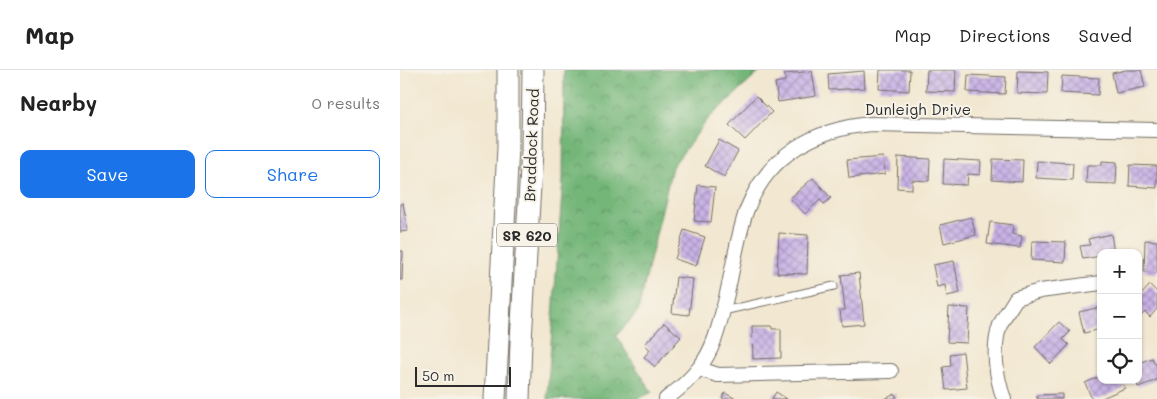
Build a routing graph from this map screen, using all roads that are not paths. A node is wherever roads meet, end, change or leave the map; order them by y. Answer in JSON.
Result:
{"nodes":[{"id":1,"x":508,"y":70,"type":"edge"},
{"id":2,"x":533,"y":70,"type":"edge"},
{"id":3,"x":1157,"y":130,"type":"edge"},
{"id":4,"x":1097,"y":284,"type":"edge"},
{"id":5,"x":834,"y":286,"type":"dead end"},
{"id":6,"x":723,"y":311,"type":"junction"},
{"id":7,"x":699,"y":369,"type":"junction"},
{"id":8,"x":891,"y":371,"type":"dead end"},
{"id":9,"x":495,"y":399,"type":"edge"},
{"id":10,"x":519,"y":399,"type":"edge"},
{"id":11,"x":666,"y":399,"type":"edge"},
{"id":12,"x":1004,"y":399,"type":"edge"}],
"edges":[{"from":1,"to":9,"type":"main road","name":"Braddock Road","number":"SR 620"},
{"from":2,"to":10,"type":"main road","name":"Braddock Road","number":"SR 620"},
{"from":3,"to":6,"type":"street","name":"Dunleigh Drive"},
{"from":4,"to":12,"type":"street"},
{"from":5,"to":6,"type":"lane"},
{"from":6,"to":7,"type":"street","name":"Dunleigh Drive"},
{"from":7,"to":8,"type":"street"},
{"from":7,"to":11,"type":"street","name":"Dunleigh Drive"}]}
